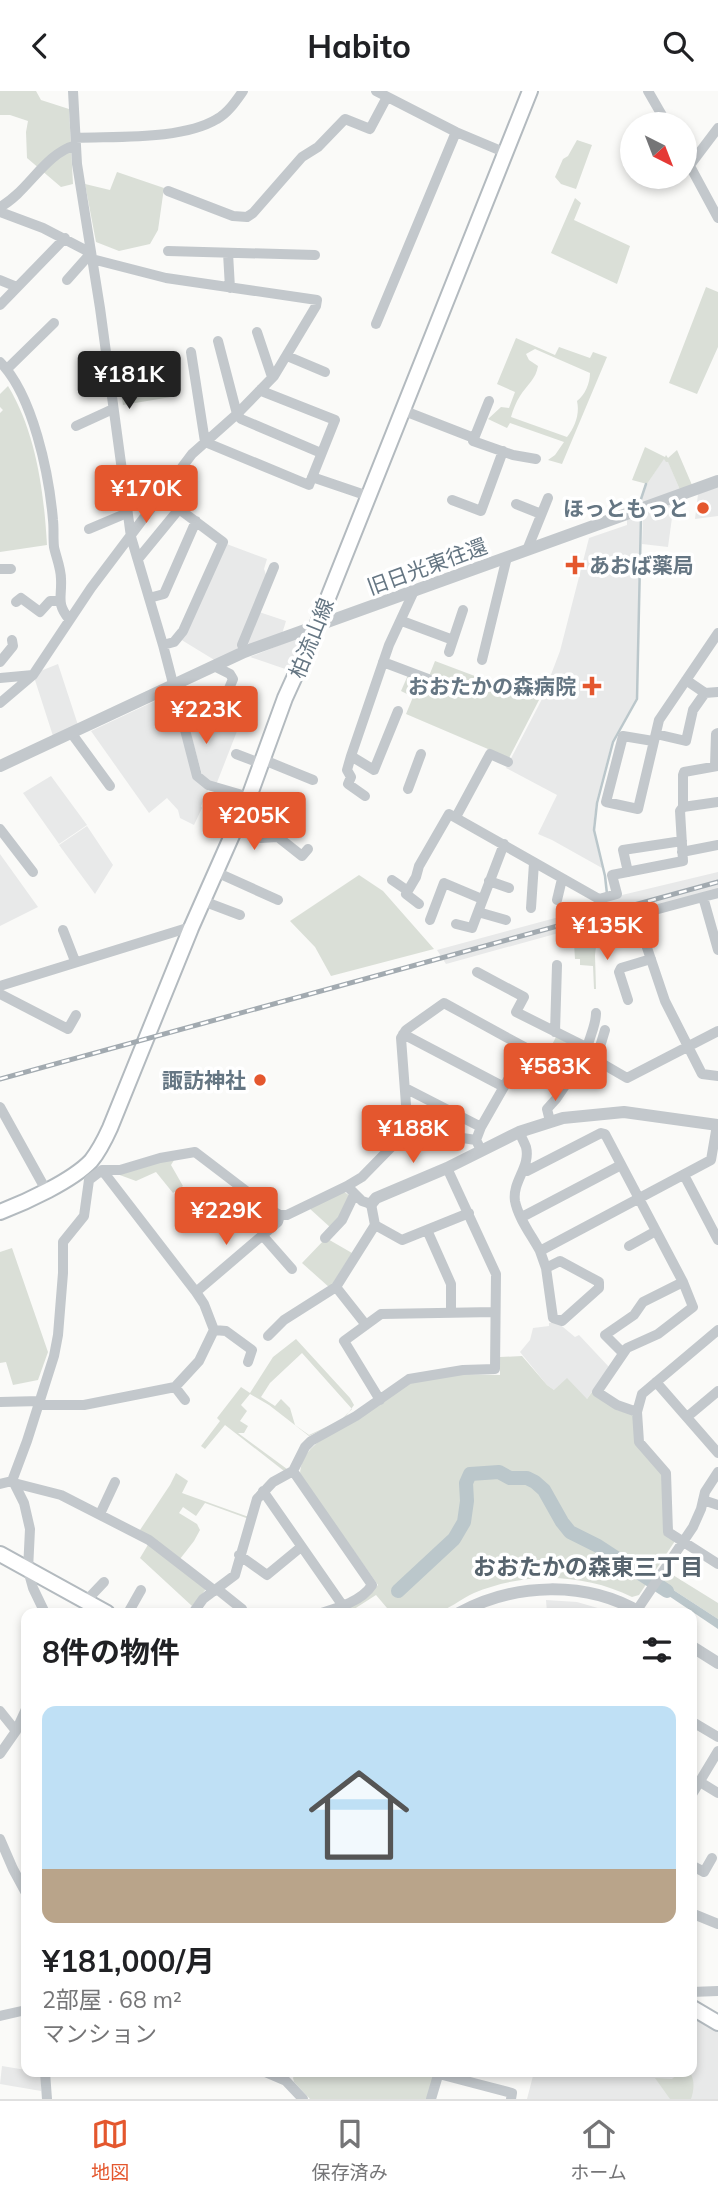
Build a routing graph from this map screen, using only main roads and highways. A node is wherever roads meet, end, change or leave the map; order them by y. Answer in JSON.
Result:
{"nodes":[{"id":1,"x":530,"y":91,"type":"edge"},
{"id":2,"x":0,"y":1212,"type":"edge"},
{"id":3,"x":1,"y":1558,"type":"edge"},
{"id":4,"x":97,"y":1608,"type":"edge"},
{"id":5,"x":697,"y":2011,"type":"edge"},
{"id":6,"x":718,"y":2023,"type":"edge"}],
"edges":[{"from":1,"to":2,"type":"main road","name":"柏流山線"},
{"from":3,"to":4,"type":"main road"},
{"from":5,"to":6,"type":"main road"}]}
